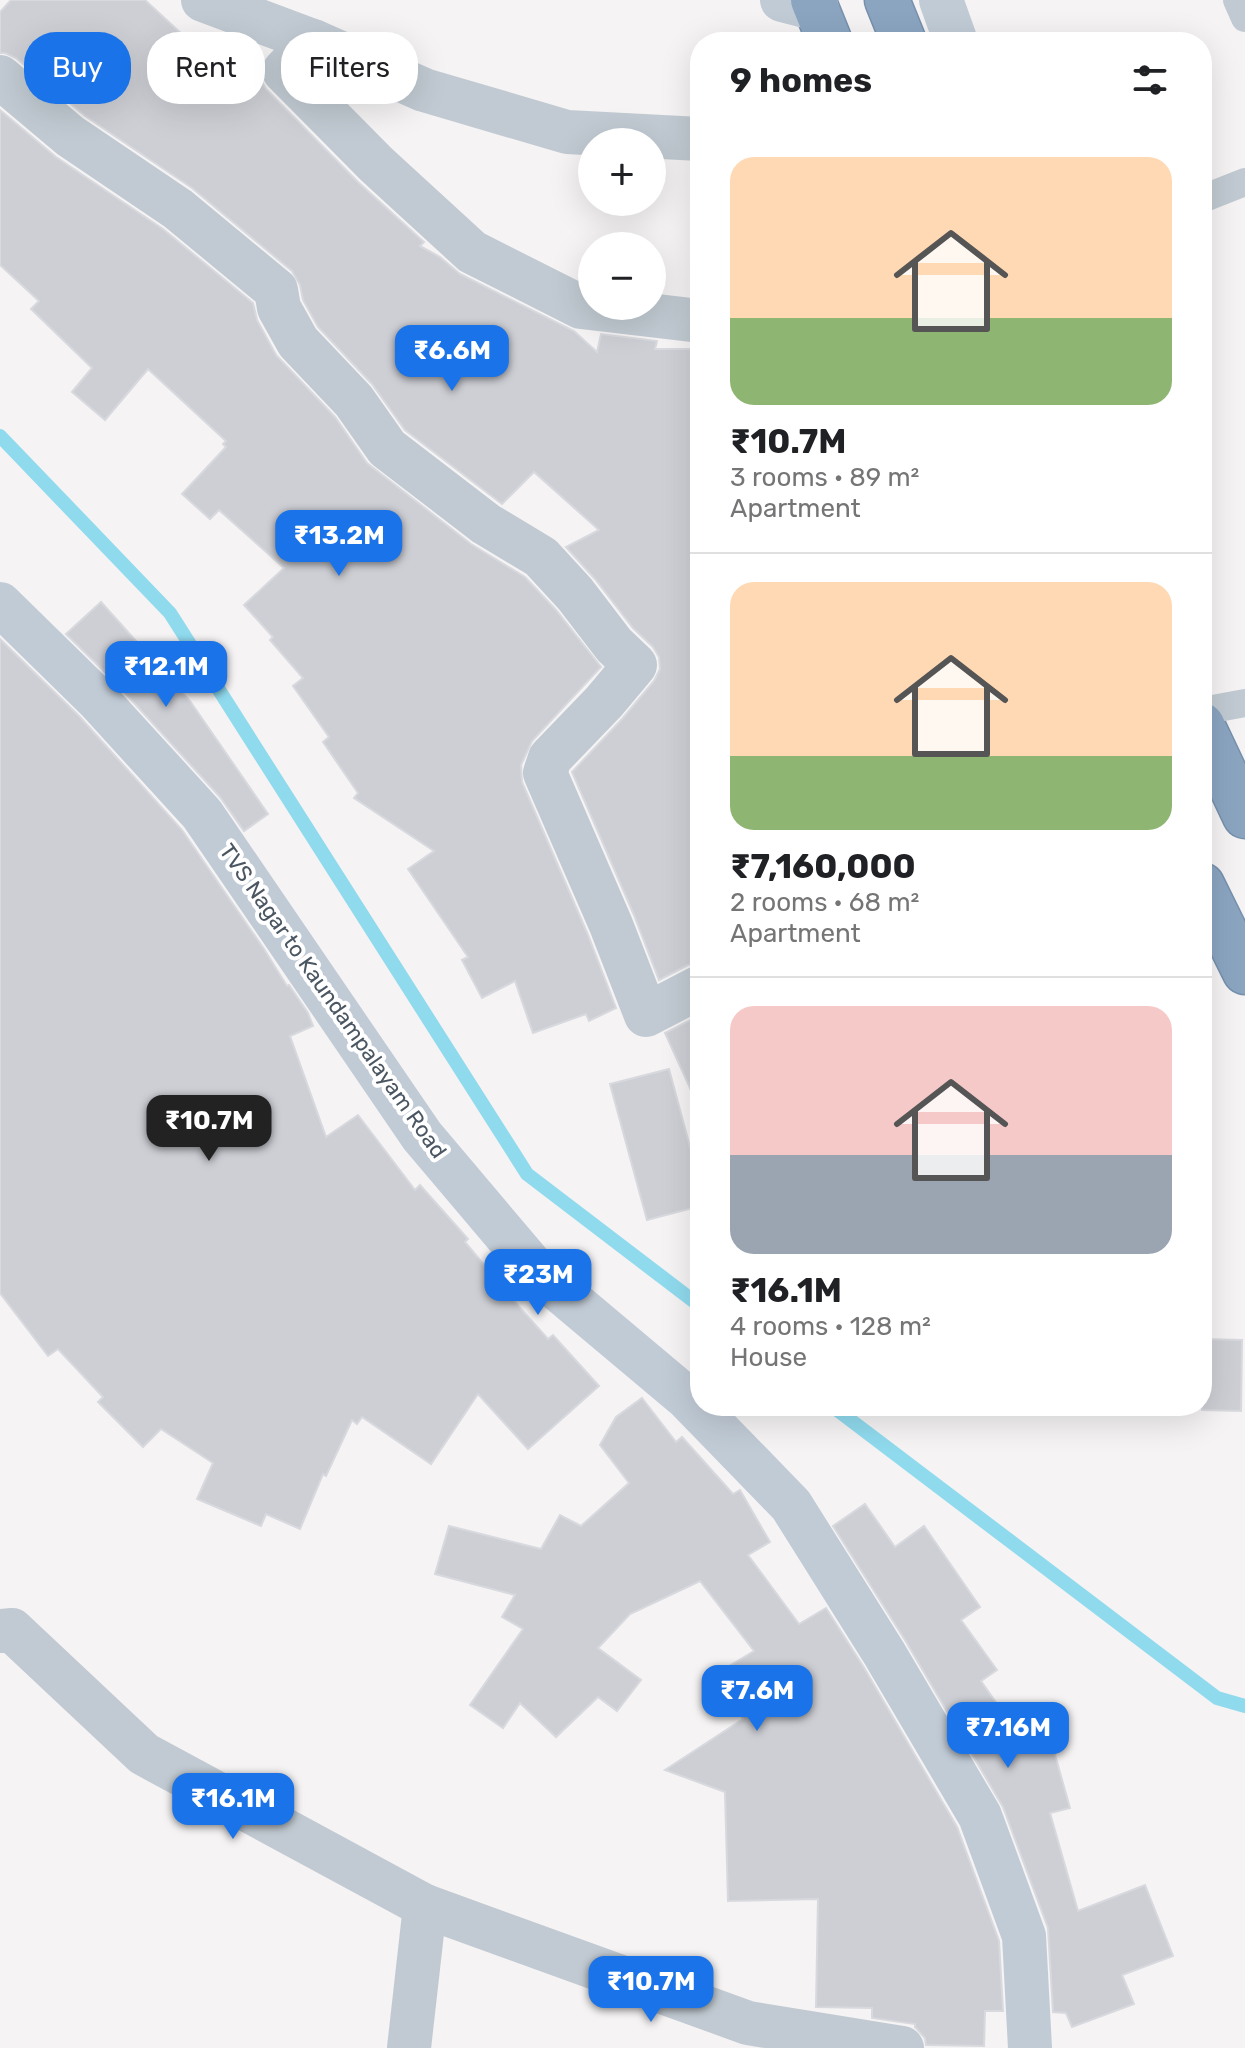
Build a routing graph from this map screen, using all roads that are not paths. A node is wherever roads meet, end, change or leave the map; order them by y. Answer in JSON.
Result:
{"nodes":[{"id":1,"x":203,"y":0,"type":"edge"},
{"id":2,"x":887,"y":0,"type":"edge"},
{"id":3,"x":941,"y":0,"type":"edge"},
{"id":4,"x":1237,"y":0,"type":"edge"},
{"id":5,"x":1245,"y":18,"type":"edge"},
{"id":6,"x":289,"y":32,"type":"edge"},
{"id":7,"x":900,"y":32,"type":"edge"},
{"id":8,"x":952,"y":32,"type":"edge"},
{"id":9,"x":0,"y":77,"type":"edge"},
{"id":10,"x":418,"y":87,"type":"edge"},
{"id":11,"x":317,"y":104,"type":"edge"},
{"id":12,"x":690,"y":138,"type":"edge"},
{"id":13,"x":1245,"y":182,"type":"edge"},
{"id":14,"x":1212,"y":195,"type":"edge"},
{"id":15,"x":690,"y":320,"type":"edge"},
{"id":16,"x":0,"y":604,"type":"edge"},
{"id":17,"x":1245,"y":703,"type":"edge"},
{"id":18,"x":1212,"y":709,"type":"edge"},
{"id":19,"x":1212,"y":748,"type":"edge"},
{"id":20,"x":1245,"y":816,"type":"edge"},
{"id":21,"x":1212,"y":905,"type":"edge"},
{"id":22,"x":1245,"y":972,"type":"edge"},
{"id":23,"x":690,"y":992,"type":"edge"},
{"id":24,"x":690,"y":1401,"type":"edge"},
{"id":25,"x":704,"y":1416,"type":"edge"},
{"id":26,"x":0,"y":1631,"type":"edge"},
{"id":27,"x":425,"y":1906,"type":"junction"},
{"id":28,"x":409,"y":2048,"type":"edge"},
{"id":29,"x":902,"y":2048,"type":"edge"},
{"id":30,"x":1030,"y":2048,"type":"edge"}],
"edges":[{"from":1,"to":6,"type":"street"},
{"from":2,"to":7,"type":"highway"},
{"from":3,"to":8,"type":"street"},
{"from":4,"to":5,"type":"lane"},
{"from":9,"to":23,"type":"street"},
{"from":10,"to":12,"type":"street"},
{"from":11,"to":15,"type":"street"},
{"from":13,"to":14,"type":"lane"},
{"from":16,"to":24,"type":"street","name":"TVS Nagar to Kaundampalayam Road"},
{"from":17,"to":18,"type":"lane"},
{"from":19,"to":20,"type":"highway"},
{"from":21,"to":22,"type":"highway"},
{"from":25,"to":30,"type":"street","name":"TVS Nagar to Kaundampalayam Road"},
{"from":26,"to":27,"type":"street"},
{"from":27,"to":28,"type":"street"},
{"from":27,"to":29,"type":"street"}]}
